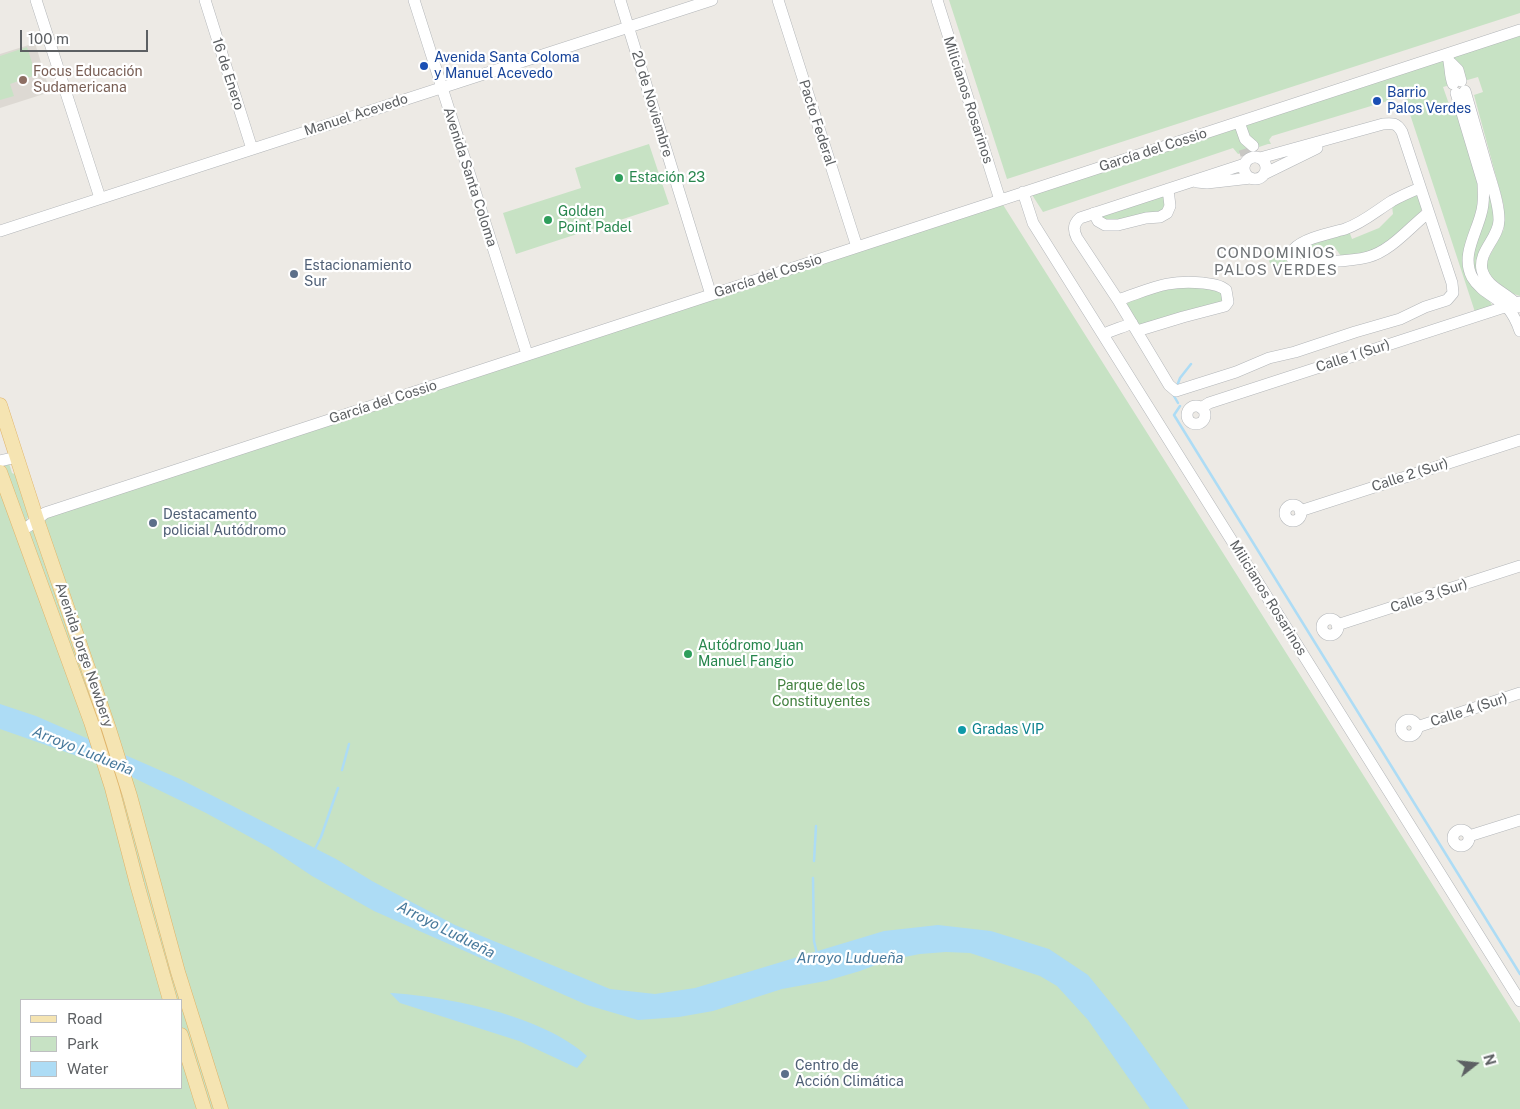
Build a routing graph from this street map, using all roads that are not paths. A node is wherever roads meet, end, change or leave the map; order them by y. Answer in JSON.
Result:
{"nodes":[{"id":1,"x":36,"y":0,"type":"edge"},
{"id":2,"x":204,"y":0,"type":"edge"},
{"id":3,"x":414,"y":0,"type":"edge"},
{"id":4,"x":620,"y":0,"type":"edge"},
{"id":5,"x":712,"y":0,"type":"edge"},
{"id":6,"x":778,"y":0,"type":"edge"},
{"id":7,"x":937,"y":0,"type":"edge"},
{"id":8,"x":628,"y":27,"type":"junction"},
{"id":9,"x":1520,"y":30,"type":"edge"},
{"id":10,"x":1449,"y":59,"type":"junction"},
{"id":11,"x":442,"y":88,"type":"junction"},
{"id":12,"x":1460,"y":91,"type":"junction"},
{"id":13,"x":1239,"y":122,"type":"junction"},
{"id":14,"x":1332,"y":140,"type":"junction"},
{"id":15,"x":252,"y":149,"type":"junction"},
{"id":16,"x":1250,"y":153,"type":"junction"},
{"id":17,"x":1264,"y":174,"type":"junction"},
{"id":18,"x":1251,"y":178,"type":"junction"},
{"id":19,"x":1191,"y":182,"type":"junction"},
{"id":20,"x":1420,"y":188,"type":"junction"},
{"id":21,"x":1168,"y":189,"type":"junction"},
{"id":22,"x":1023,"y":192,"type":"junction"},
{"id":23,"x":100,"y":198,"type":"junction"},
{"id":24,"x":1000,"y":200,"type":"junction"},
{"id":25,"x":1428,"y":212,"type":"junction"},
{"id":26,"x":1094,"y":213,"type":"junction"},
{"id":27,"x":0,"y":231,"type":"edge"},
{"id":28,"x":857,"y":247,"type":"junction"},
{"id":29,"x":710,"y":295,"type":"junction"},
{"id":30,"x":1118,"y":300,"type":"junction"},
{"id":31,"x":1516,"y":305,"type":"edge"},
{"id":32,"x":1126,"y":313,"type":"junction"},
{"id":33,"x":1135,"y":327,"type":"junction"},
{"id":34,"x":1520,"y":331,"type":"edge"},
{"id":35,"x":1108,"y":332,"type":"junction"},
{"id":36,"x":527,"y":354,"type":"junction"},
{"id":37,"x":0,"y":405,"type":"edge"},
{"id":38,"x":1201,"y":408,"type":"dead end"},
{"id":39,"x":1520,"y":440,"type":"edge"},
{"id":40,"x":17,"y":457,"type":"junction"},
{"id":41,"x":0,"y":461,"type":"edge"},
{"id":42,"x":0,"y":472,"type":"edge"},
{"id":43,"x":1300,"y":511,"type":"dead end"},
{"id":44,"x":37,"y":520,"type":"junction"},
{"id":45,"x":21,"y":530,"type":"junction"},
{"id":46,"x":1520,"y":566,"type":"edge"},
{"id":47,"x":1337,"y":625,"type":"dead end"},
{"id":48,"x":1520,"y":693,"type":"edge"},
{"id":49,"x":1417,"y":727,"type":"dead end"},
{"id":50,"x":1520,"y":820,"type":"edge"},
{"id":51,"x":1469,"y":836,"type":"dead end"},
{"id":52,"x":170,"y":999,"type":"edge"},
{"id":53,"x":1520,"y":1002,"type":"edge"},
{"id":54,"x":182,"y":1039,"type":"edge"},
{"id":55,"x":204,"y":1109,"type":"edge"},
{"id":56,"x":221,"y":1109,"type":"edge"}],
"edges":[{"from":1,"to":23,"type":"street"},
{"from":2,"to":15,"type":"street","name":"16 de Enero"},
{"from":3,"to":11,"type":"street","name":"Avenida Santa Coloma"},
{"from":4,"to":8,"type":"street","name":"20 de Noviembre"},
{"from":5,"to":8,"type":"street","name":"Manuel Acevedo"},
{"from":6,"to":28,"type":"street","name":"Pacto Federal"},
{"from":7,"to":24,"type":"street","name":"Milicianos Rosarinos"},
{"from":8,"to":11,"type":"street","name":"Manuel Acevedo"},
{"from":8,"to":29,"type":"street","name":"20 de Noviembre"},
{"from":9,"to":10,"type":"street","name":"García del Cossio"},
{"from":10,"to":12,"type":"street"},
{"from":10,"to":13,"type":"street","name":"García del Cossio"},
{"from":11,"to":15,"type":"street","name":"Manuel Acevedo"},
{"from":11,"to":36,"type":"street","name":"Avenida Santa Coloma"},
{"from":12,"to":31,"type":"street"},
{"from":12,"to":31,"type":"street"},
{"from":13,"to":16,"type":"street"},
{"from":13,"to":22,"type":"street","name":"García del Cossio"},
{"from":14,"to":16,"type":"street"},
{"from":14,"to":17,"type":"street"},
{"from":14,"to":20,"type":"street"},
{"from":15,"to":23,"type":"street","name":"Manuel Acevedo"},
{"from":16,"to":17,"type":"street"},
{"from":16,"to":18,"type":"street"},
{"from":16,"to":19,"type":"street"},
{"from":17,"to":18,"type":"street"},
{"from":18,"to":19,"type":"street"},
{"from":19,"to":21,"type":"street"},
{"from":20,"to":25,"type":"street"},
{"from":20,"to":25,"type":"street"},
{"from":21,"to":26,"type":"street"},
{"from":21,"to":26,"type":"street"},
{"from":22,"to":24,"type":"street","name":"García del Cossio"},
{"from":22,"to":35,"type":"street","name":"Milicianos Rosarinos"},
{"from":23,"to":27,"type":"street","name":"Manuel Acevedo"},
{"from":24,"to":28,"type":"street","name":"García del Cossio"},
{"from":25,"to":33,"type":"street"},
{"from":26,"to":30,"type":"street"},
{"from":28,"to":29,"type":"street","name":"García del Cossio"},
{"from":29,"to":36,"type":"street","name":"García del Cossio"},
{"from":30,"to":32,"type":"street"},
{"from":30,"to":33,"type":"street"},
{"from":31,"to":34,"type":"street"},
{"from":31,"to":38,"type":"street","name":"Calle 1 (Sur)"},
{"from":32,"to":33,"type":"street"},
{"from":32,"to":35,"type":"street"},
{"from":33,"to":35,"type":"street"},
{"from":35,"to":53,"type":"street","name":"Milicianos Rosarinos"},
{"from":36,"to":44,"type":"street","name":"García del Cossio"},
{"from":37,"to":40,"type":"main road","name":"Avenida Jorge Newbery"},
{"from":39,"to":43,"type":"street","name":"Calle 2 (Sur)"},
{"from":40,"to":41,"type":"street"},
{"from":40,"to":44,"type":"main road","name":"Avenida Jorge Newbery"},
{"from":42,"to":45,"type":"main road","name":"Avenida Jorge Newbery"},
{"from":44,"to":45,"type":"street","name":"García del Cossio"},
{"from":44,"to":56,"type":"main road","name":"Avenida Jorge Newbery"},
{"from":45,"to":52,"type":"main road","name":"Avenida Jorge Newbery"},
{"from":46,"to":47,"type":"street","name":"Calle 3 (Sur)"},
{"from":48,"to":49,"type":"street","name":"Calle 4 (Sur)"},
{"from":50,"to":51,"type":"street"},
{"from":54,"to":55,"type":"main road"}]}
